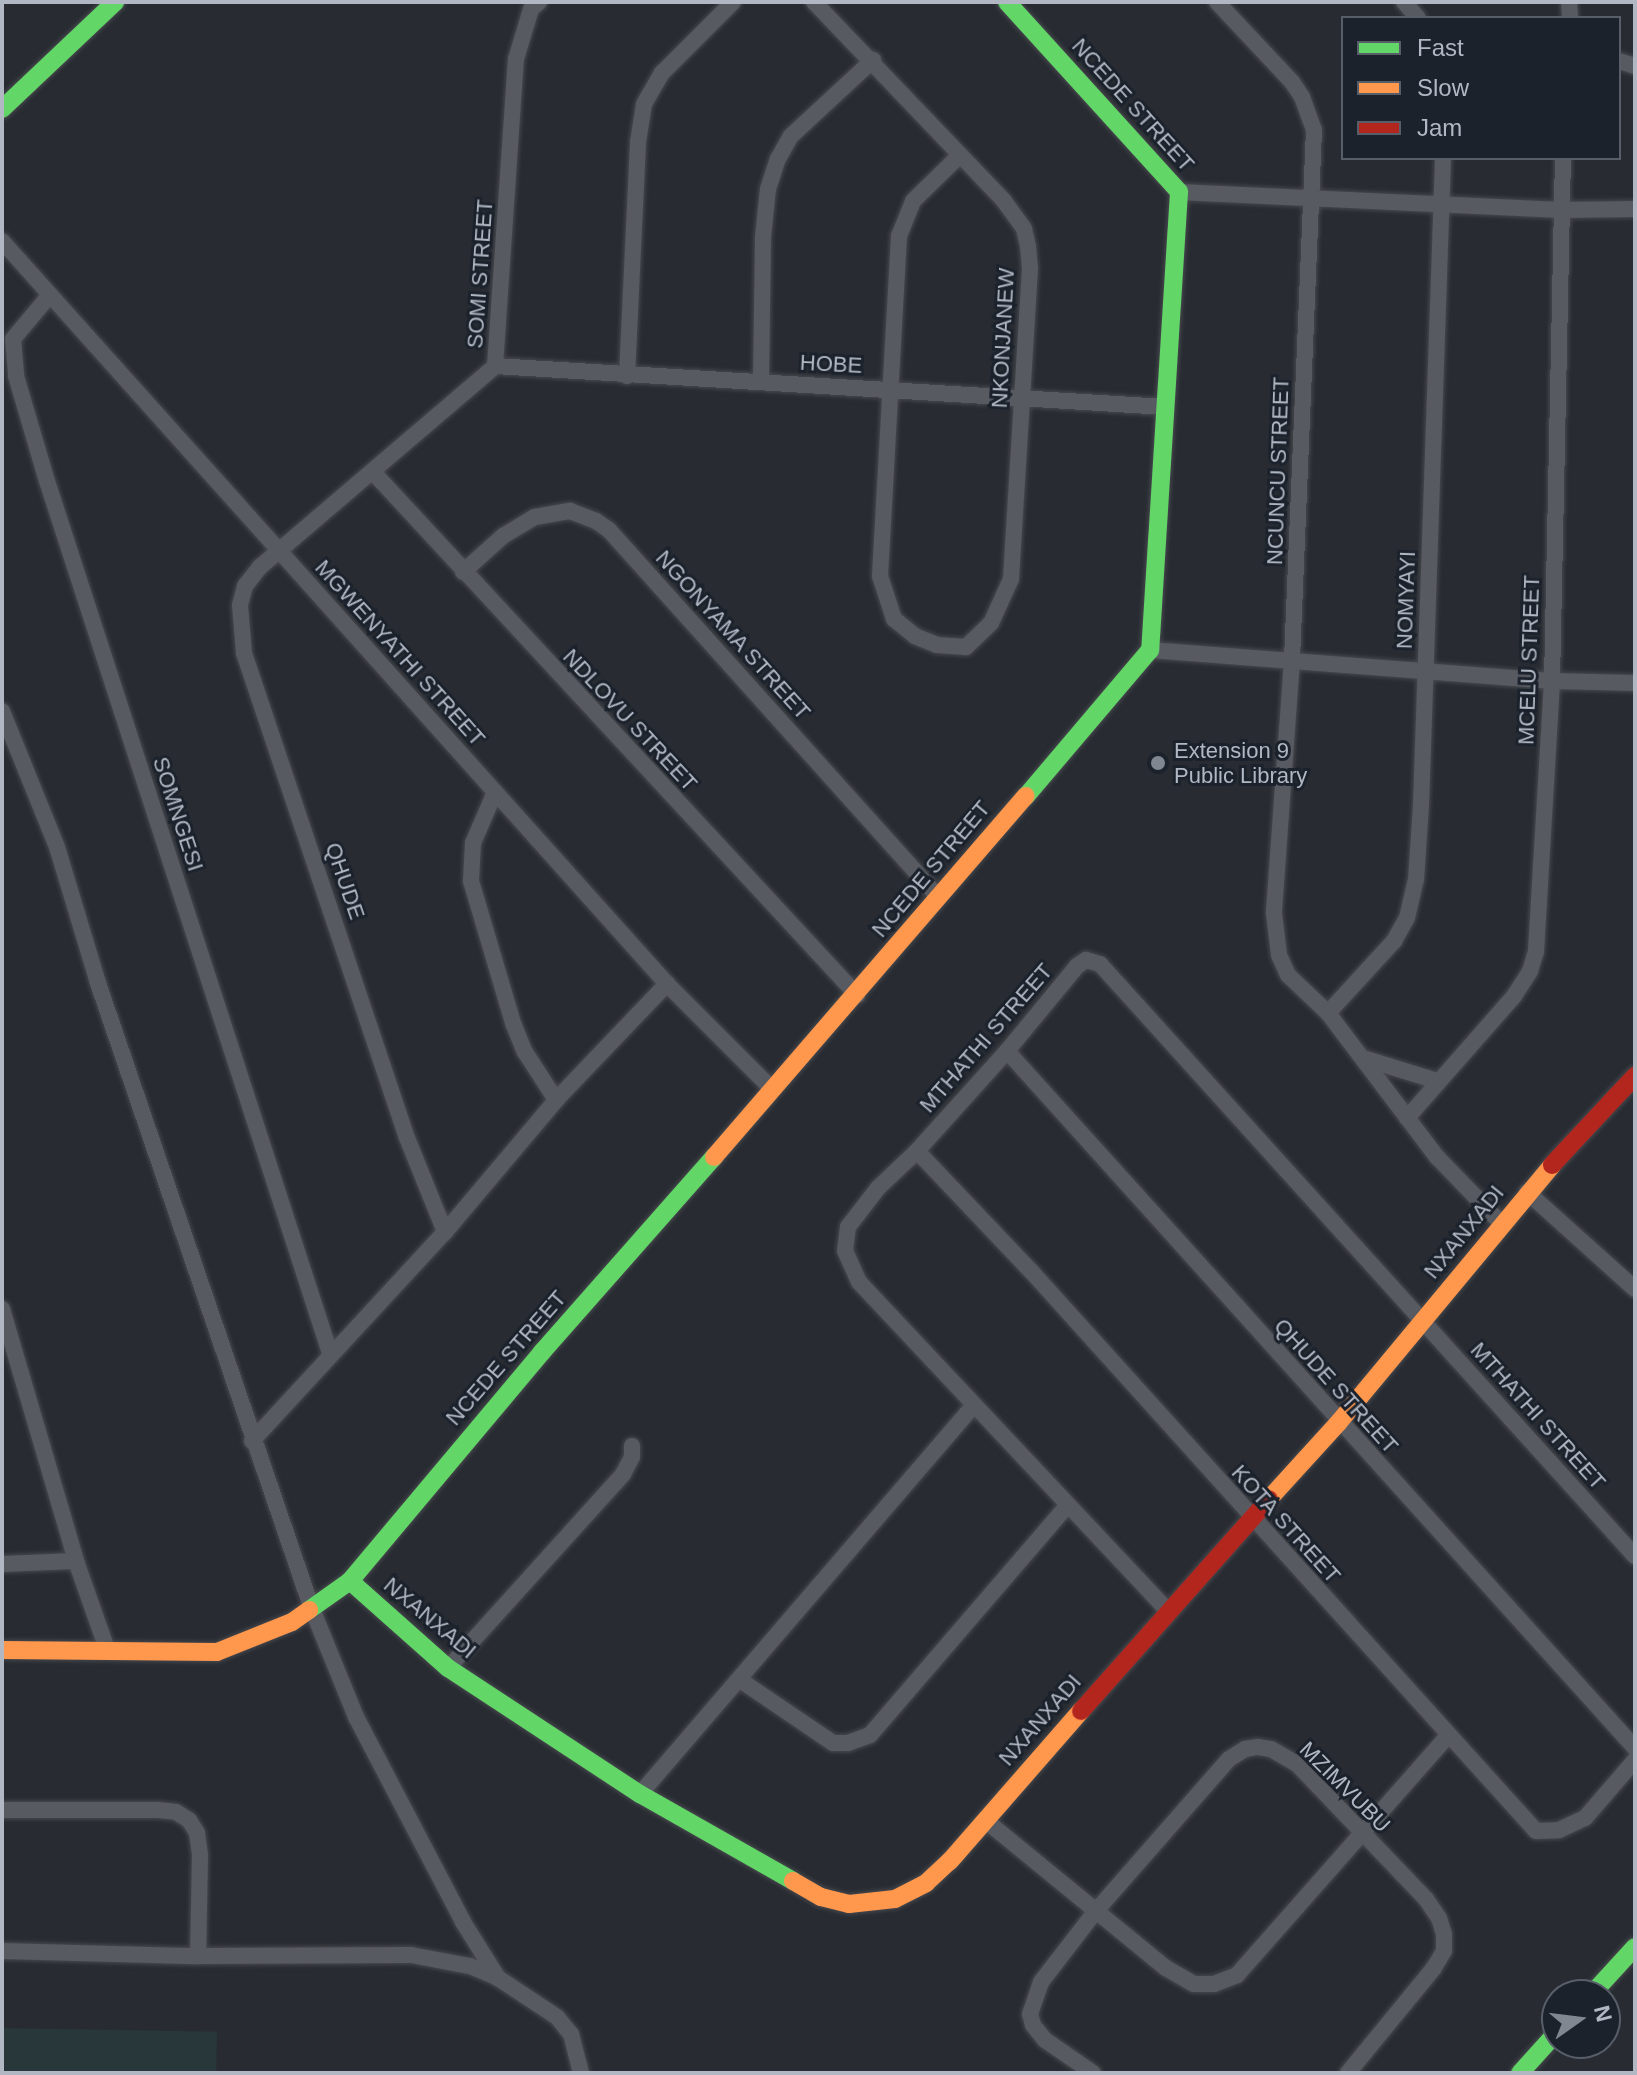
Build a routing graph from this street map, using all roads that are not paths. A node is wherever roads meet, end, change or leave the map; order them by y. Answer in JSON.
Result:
{"nodes":[{"id":1,"x":115,"y":2,"type":"edge"},
{"id":2,"x":733,"y":2,"type":"edge"},
{"id":3,"x":814,"y":2,"type":"edge"},
{"id":4,"x":1007,"y":2,"type":"edge"},
{"id":5,"x":1217,"y":2,"type":"edge"},
{"id":6,"x":531,"y":4,"type":"edge"},
{"id":7,"x":873,"y":60,"type":"junction"},
{"id":8,"x":2,"y":109,"type":"edge"},
{"id":9,"x":959,"y":156,"type":"junction"},
{"id":10,"x":1443,"y":160,"type":"edge"},
{"id":11,"x":1563,"y":160,"type":"edge"},
{"id":12,"x":1179,"y":192,"type":"junction"},
{"id":13,"x":1312,"y":199,"type":"junction"},
{"id":14,"x":1441,"y":204,"type":"junction"},
{"id":15,"x":1635,"y":209,"type":"edge"},
{"id":16,"x":1561,"y":210,"type":"junction"},
{"id":17,"x":2,"y":241,"type":"edge"},
{"id":18,"x":49,"y":296,"type":"junction"},
{"id":19,"x":495,"y":366,"type":"junction"},
{"id":20,"x":627,"y":376,"type":"junction"},
{"id":21,"x":761,"y":382,"type":"junction"},
{"id":22,"x":891,"y":390,"type":"junction"},
{"id":23,"x":1021,"y":397,"type":"junction"},
{"id":24,"x":1165,"y":407,"type":"junction"},
{"id":25,"x":373,"y":472,"type":"junction"},
{"id":26,"x":278,"y":550,"type":"junction"},
{"id":27,"x":463,"y":572,"type":"junction"},
{"id":28,"x":1150,"y":650,"type":"junction"},
{"id":29,"x":1292,"y":660,"type":"junction"},
{"id":30,"x":1426,"y":672,"type":"junction"},
{"id":31,"x":1552,"y":681,"type":"junction"},
{"id":32,"x":1635,"y":683,"type":"edge"},
{"id":33,"x":2,"y":711,"type":"edge"},
{"id":34,"x":495,"y":792,"type":"junction"},
{"id":35,"x":939,"y":898,"type":"junction"},
{"id":36,"x":667,"y":984,"type":"junction"},
{"id":37,"x":857,"y":995,"type":"junction"},
{"id":38,"x":1328,"y":1013,"type":"junction"},
{"id":39,"x":1007,"y":1051,"type":"junction"},
{"id":40,"x":1364,"y":1058,"type":"junction"},
{"id":41,"x":1635,"y":1076,"type":"edge"},
{"id":42,"x":1437,"y":1081,"type":"junction"},
{"id":43,"x":771,"y":1088,"type":"junction"},
{"id":44,"x":556,"y":1100,"type":"junction"},
{"id":45,"x":1407,"y":1118,"type":"junction"},
{"id":46,"x":917,"y":1151,"type":"junction"},
{"id":47,"x":1527,"y":1192,"type":"junction"},
{"id":48,"x":1501,"y":1223,"type":"junction"},
{"id":49,"x":445,"y":1232,"type":"junction"},
{"id":50,"x":1635,"y":1289,"type":"edge"},
{"id":51,"x":2,"y":1309,"type":"edge"},
{"id":52,"x":1423,"y":1323,"type":"junction"},
{"id":53,"x":330,"y":1353,"type":"junction"},
{"id":54,"x":974,"y":1405,"type":"junction"},
{"id":55,"x":1339,"y":1422,"type":"junction"},
{"id":56,"x":252,"y":1441,"type":"junction"},
{"id":57,"x":632,"y":1446,"type":"dead end"},
{"id":58,"x":1068,"y":1505,"type":"junction"},
{"id":59,"x":1251,"y":1517,"type":"junction"},
{"id":60,"x":1635,"y":1556,"type":"edge"},
{"id":61,"x":76,"y":1561,"type":"junction"},
{"id":62,"x":2,"y":1564,"type":"edge"},
{"id":63,"x":350,"y":1581,"type":"junction"},
{"id":64,"x":312,"y":1609,"type":"junction"},
{"id":65,"x":1168,"y":1611,"type":"junction"},
{"id":66,"x":2,"y":1650,"type":"edge"},
{"id":67,"x":108,"y":1652,"type":"junction"},
{"id":68,"x":448,"y":1668,"type":"junction"},
{"id":69,"x":740,"y":1680,"type":"junction"},
{"id":70,"x":1448,"y":1736,"type":"junction"},
{"id":71,"x":1635,"y":1748,"type":"edge"},
{"id":72,"x":1635,"y":1760,"type":"edge"},
{"id":73,"x":640,"y":1794,"type":"junction"},
{"id":74,"x":2,"y":1810,"type":"edge"},
{"id":75,"x":985,"y":1820,"type":"junction"},
{"id":76,"x":1361,"y":1834,"type":"junction"},
{"id":77,"x":1095,"y":1912,"type":"junction"},
{"id":78,"x":1635,"y":1947,"type":"edge"},
{"id":79,"x":2,"y":1951,"type":"edge"},
{"id":80,"x":198,"y":1956,"type":"junction"},
{"id":81,"x":498,"y":1978,"type":"junction"},
{"id":82,"x":1606,"y":1979,"type":"edge"},
{"id":83,"x":1541,"y":2050,"type":"edge"},
{"id":84,"x":581,"y":2073,"type":"edge"},
{"id":85,"x":1093,"y":2073,"type":"edge"},
{"id":86,"x":1348,"y":2073,"type":"edge"},
{"id":87,"x":1520,"y":2073,"type":"edge"}],
"edges":[{"from":1,"to":8,"type":"street"},
{"from":2,"to":20,"type":"street"},
{"from":3,"to":7,"type":"street","name":"NKONJANEW"},
{"from":4,"to":12,"type":"street","name":"NCEDE STREET"},
{"from":5,"to":13,"type":"street","name":"NCUNCU STREET"},
{"from":6,"to":19,"type":"street","name":"SOMI STREET"},
{"from":7,"to":9,"type":"street","name":"NKONJANEW"},
{"from":7,"to":21,"type":"street"},
{"from":9,"to":22,"type":"street"},
{"from":9,"to":23,"type":"street","name":"NKONJANEW"},
{"from":10,"to":14,"type":"street","name":"NOMYAYI"},
{"from":11,"to":16,"type":"street","name":"MCELU STREET"},
{"from":12,"to":13,"type":"street"},
{"from":12,"to":24,"type":"street","name":"NCEDE STREET"},
{"from":13,"to":14,"type":"street"},
{"from":13,"to":29,"type":"street","name":"NCUNCU STREET"},
{"from":14,"to":16,"type":"street"},
{"from":14,"to":30,"type":"street","name":"NOMYAYI"},
{"from":15,"to":16,"type":"street"},
{"from":16,"to":31,"type":"street","name":"MCELU STREET"},
{"from":17,"to":18,"type":"street","name":"MGWENYATHI STREET"},
{"from":18,"to":26,"type":"street","name":"MGWENYATHI STREET"},
{"from":18,"to":53,"type":"street","name":"SOMNGESI"},
{"from":19,"to":20,"type":"street","name":"HOBE"},
{"from":19,"to":25,"type":"street","name":"SOMI STREET"},
{"from":20,"to":21,"type":"street","name":"HOBE"},
{"from":21,"to":22,"type":"street","name":"HOBE"},
{"from":22,"to":23,"type":"street","name":"HOBE"},
{"from":22,"to":23,"type":"street","name":"NKONJANEW"},
{"from":23,"to":24,"type":"street","name":"HOBE"},
{"from":24,"to":28,"type":"street","name":"NCEDE STREET"},
{"from":25,"to":26,"type":"street","name":"SOMI STREET"},
{"from":25,"to":27,"type":"street","name":"NDLOVU STREET"},
{"from":26,"to":34,"type":"street","name":"MGWENYATHI STREET"},
{"from":26,"to":49,"type":"street","name":"QHUDE"},
{"from":27,"to":35,"type":"street","name":"NGONYAMA STREET"},
{"from":27,"to":37,"type":"street","name":"NDLOVU STREET"},
{"from":28,"to":29,"type":"street"},
{"from":28,"to":35,"type":"street","name":"NCEDE STREET"},
{"from":29,"to":30,"type":"street"},
{"from":29,"to":38,"type":"street","name":"NCUNCU STREET"},
{"from":30,"to":31,"type":"street"},
{"from":30,"to":38,"type":"street","name":"NOMYAYI"},
{"from":31,"to":32,"type":"street"},
{"from":31,"to":42,"type":"street","name":"MCELU STREET"},
{"from":33,"to":56,"type":"street"},
{"from":34,"to":36,"type":"street","name":"MGWENYATHI STREET"},
{"from":34,"to":44,"type":"street"},
{"from":35,"to":37,"type":"street","name":"NCEDE STREET"},
{"from":36,"to":43,"type":"street","name":"MGWENYATHI STREET"},
{"from":36,"to":44,"type":"street"},
{"from":37,"to":43,"type":"street","name":"NCEDE STREET"},
{"from":38,"to":40,"type":"street"},
{"from":39,"to":46,"type":"street","name":"MTHATHI STREET"},
{"from":39,"to":52,"type":"street","name":"MTHATHI STREET"},
{"from":39,"to":55,"type":"street","name":"QHUDE STREET"},
{"from":40,"to":42,"type":"street"},
{"from":40,"to":45,"type":"street"},
{"from":41,"to":47,"type":"street","name":"NXANXADI"},
{"from":42,"to":45,"type":"street","name":"MCELU STREET"},
{"from":43,"to":63,"type":"street","name":"NCEDE STREET"},
{"from":44,"to":49,"type":"street"},
{"from":45,"to":48,"type":"street"},
{"from":46,"to":54,"type":"street","name":"MTHATHI STREET"},
{"from":46,"to":59,"type":"street","name":"KOTA STREET"},
{"from":47,"to":48,"type":"street","name":"NXANXADI"},
{"from":47,"to":50,"type":"street"},
{"from":48,"to":52,"type":"street","name":"NXANXADI"},
{"from":49,"to":53,"type":"street"},
{"from":51,"to":61,"type":"street"},
{"from":52,"to":55,"type":"street","name":"NXANXADI"},
{"from":52,"to":60,"type":"street","name":"MTHATHI STREET"},
{"from":53,"to":56,"type":"street"},
{"from":54,"to":58,"type":"street","name":"MTHATHI STREET"},
{"from":54,"to":69,"type":"street"},
{"from":55,"to":59,"type":"street","name":"NXANXADI"},
{"from":55,"to":71,"type":"street","name":"QHUDE STREET"},
{"from":56,"to":64,"type":"street"},
{"from":57,"to":68,"type":"street"},
{"from":58,"to":65,"type":"street","name":"MTHATHI STREET"},
{"from":58,"to":69,"type":"street"},
{"from":59,"to":65,"type":"street","name":"NXANXADI"},
{"from":59,"to":70,"type":"street","name":"KOTA STREET"},
{"from":61,"to":62,"type":"street"},
{"from":61,"to":67,"type":"street"},
{"from":63,"to":64,"type":"street","name":"NCEDE STREET"},
{"from":63,"to":68,"type":"street","name":"NXANXADI"},
{"from":64,"to":67,"type":"street","name":"NCEDE STREET"},
{"from":64,"to":81,"type":"street"},
{"from":65,"to":75,"type":"street","name":"NXANXADI"},
{"from":66,"to":67,"type":"street","name":"NCEDE STREET"},
{"from":68,"to":73,"type":"street","name":"NXANXADI"},
{"from":69,"to":73,"type":"street"},
{"from":70,"to":72,"type":"street","name":"KOTA STREET"},
{"from":70,"to":76,"type":"street"},
{"from":73,"to":75,"type":"street","name":"NXANXADI"},
{"from":74,"to":80,"type":"street"},
{"from":75,"to":77,"type":"street"},
{"from":76,"to":77,"type":"street"},
{"from":76,"to":77,"type":"street","name":"MZIMVUBU"},
{"from":76,"to":86,"type":"street","name":"MZIMVUBU"},
{"from":77,"to":85,"type":"street","name":"MZIMVUBU"},
{"from":78,"to":82,"type":"street"},
{"from":79,"to":80,"type":"street"},
{"from":80,"to":81,"type":"street"},
{"from":81,"to":84,"type":"street"},
{"from":83,"to":87,"type":"street"}]}
